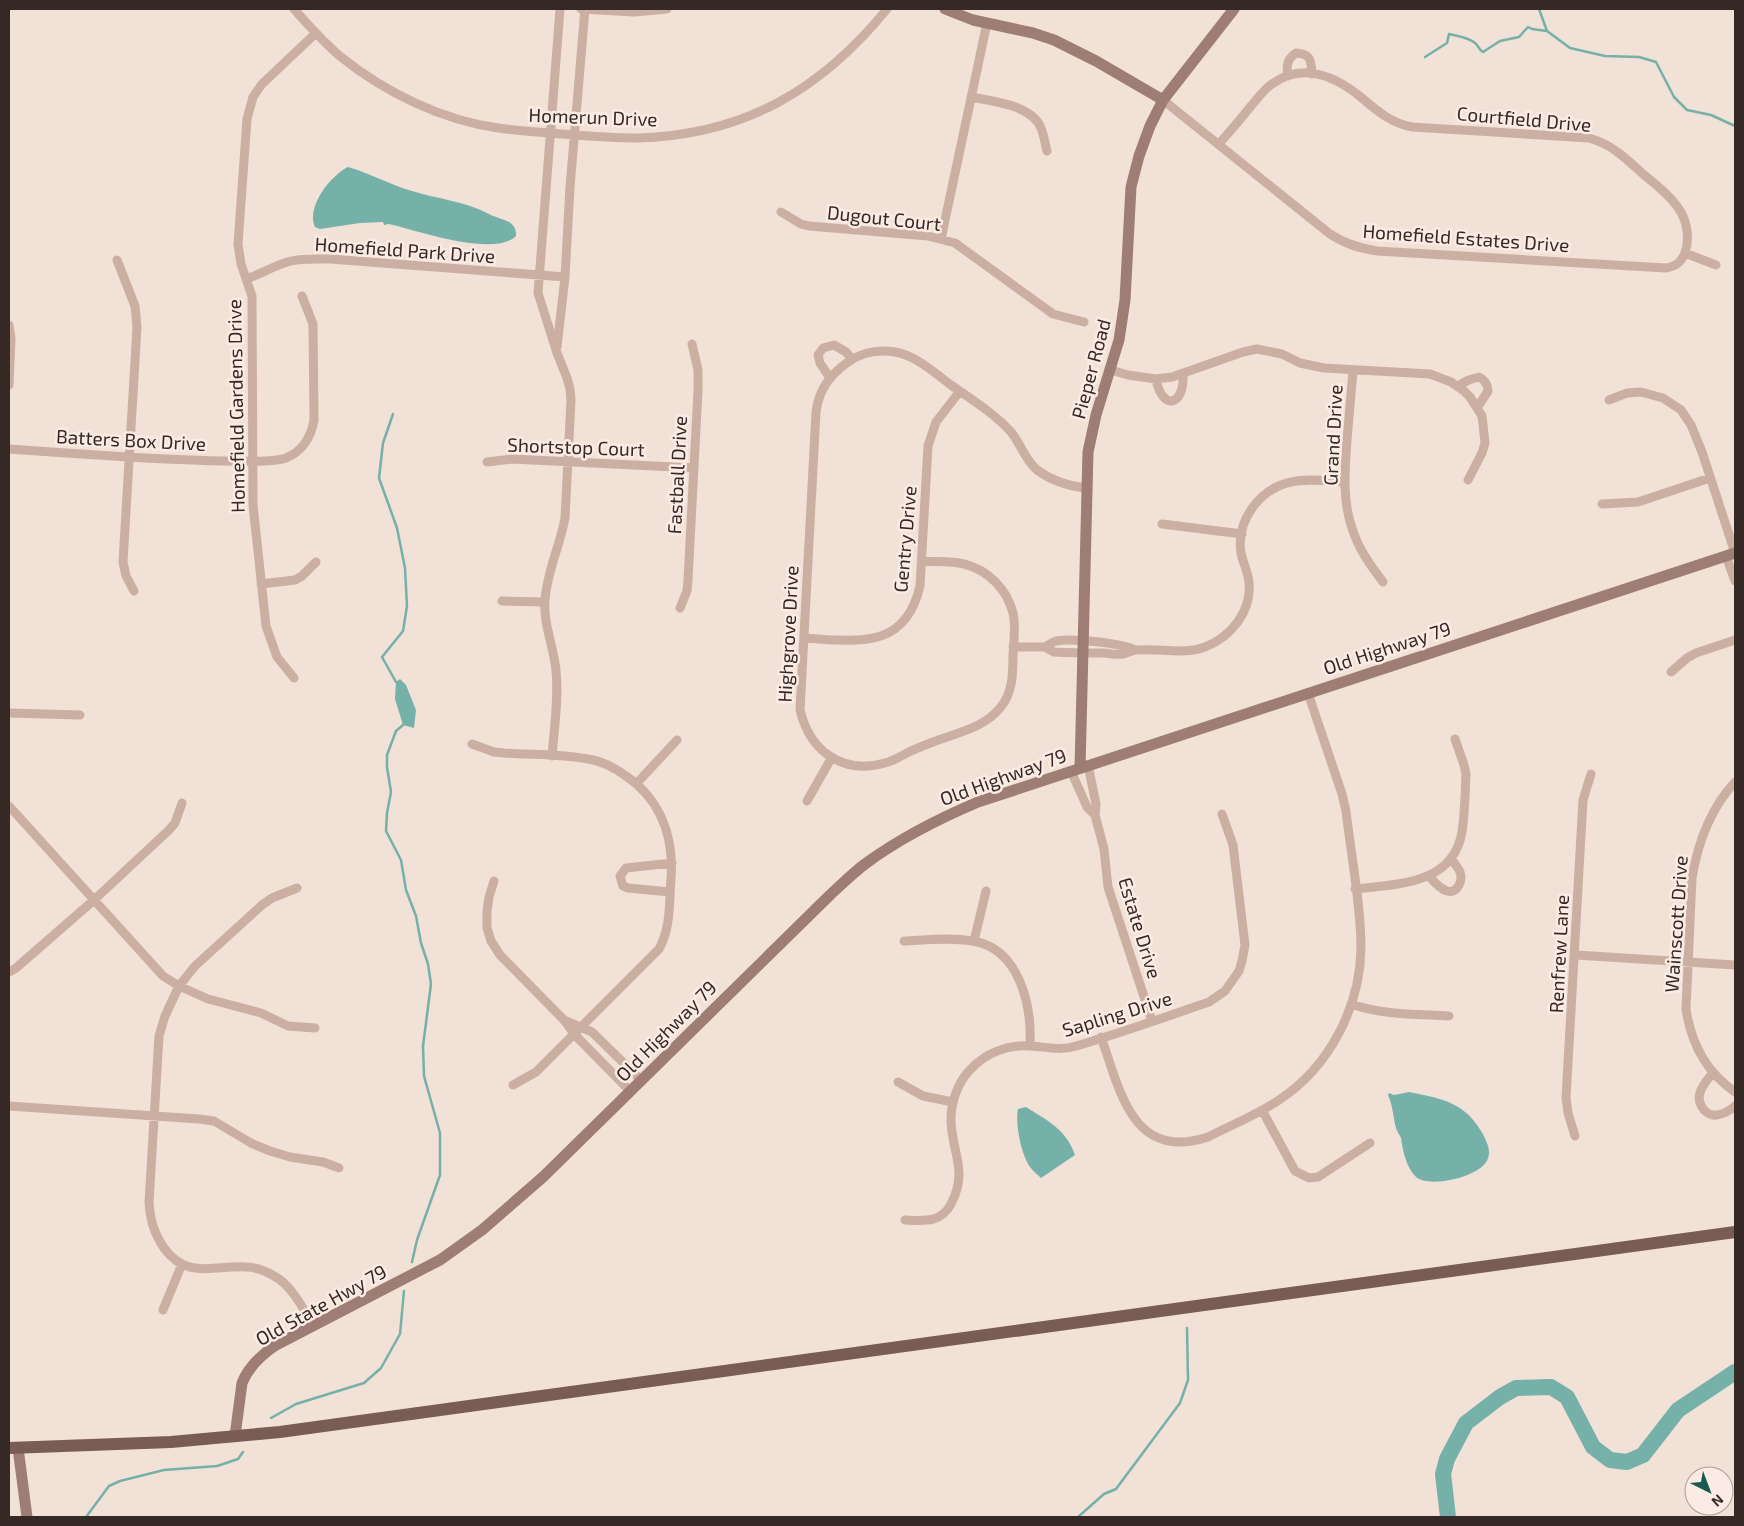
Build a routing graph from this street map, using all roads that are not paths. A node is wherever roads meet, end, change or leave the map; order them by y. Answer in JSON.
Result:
{"nodes":[{"id":1,"x":294,"y":9,"type":"edge"},
{"id":2,"x":560,"y":9,"type":"edge"},
{"id":3,"x":581,"y":9,"type":"edge"},
{"id":4,"x":585,"y":9,"type":"edge"},
{"id":5,"x":667,"y":9,"type":"edge"},
{"id":6,"x":887,"y":9,"type":"edge"},
{"id":7,"x":945,"y":9,"type":"edge"},
{"id":8,"x":1234,"y":9,"type":"edge"},
{"id":9,"x":987,"y":23,"type":"junction"},
{"id":10,"x":316,"y":33,"type":"junction"},
{"id":11,"x":1312,"y":74,"type":"junction"},
{"id":12,"x":1288,"y":76,"type":"junction"},
{"id":13,"x":971,"y":97,"type":"junction"},
{"id":14,"x":1163,"y":100,"type":"junction"},
{"id":15,"x":550,"y":133,"type":"junction"},
{"id":16,"x":576,"y":135,"type":"junction"},
{"id":17,"x":1219,"y":144,"type":"junction"},
{"id":18,"x":1047,"y":151,"type":"dead end"},
{"id":19,"x":781,"y":212,"type":"dead end"},
{"id":20,"x":941,"y":238,"type":"junction"},
{"id":21,"x":1685,"y":253,"type":"junction"},
{"id":22,"x":117,"y":260,"type":"dead end"},
{"id":23,"x":1716,"y":265,"type":"dead end"},
{"id":24,"x":539,"y":276,"type":"junction"},
{"id":25,"x":565,"y":277,"type":"junction"},
{"id":26,"x":246,"y":279,"type":"junction"},
{"id":27,"x":302,"y":296,"type":"dead end"},
{"id":28,"x":1084,"y":322,"type":"dead end"},
{"id":29,"x":9,"y":325,"type":"edge"},
{"id":30,"x":692,"y":344,"type":"dead end"},
{"id":31,"x":557,"y":353,"type":"junction"},
{"id":32,"x":852,"y":359,"type":"junction"},
{"id":33,"x":1110,"y":370,"type":"junction"},
{"id":34,"x":1353,"y":370,"type":"junction"},
{"id":35,"x":1182,"y":373,"type":"junction"},
{"id":36,"x":830,"y":378,"type":"junction"},
{"id":37,"x":1156,"y":379,"type":"junction"},
{"id":38,"x":9,"y":384,"type":"edge"},
{"id":39,"x":1458,"y":386,"type":"junction"},
{"id":40,"x":960,"y":391,"type":"junction"},
{"id":41,"x":1610,"y":400,"type":"dead end"},
{"id":42,"x":1477,"y":408,"type":"junction"},
{"id":43,"x":9,"y":449,"type":"edge"},
{"id":44,"x":130,"y":458,"type":"junction"},
{"id":45,"x":252,"y":461,"type":"junction"},
{"id":46,"x":486,"y":462,"type":"dead end"},
{"id":47,"x":568,"y":462,"type":"junction"},
{"id":48,"x":694,"y":468,"type":"junction"},
{"id":49,"x":1710,"y":478,"type":"junction"},
{"id":50,"x":1468,"y":480,"type":"dead end"},
{"id":51,"x":1344,"y":482,"type":"junction"},
{"id":52,"x":1086,"y":488,"type":"junction"},
{"id":53,"x":1602,"y":504,"type":"dead end"},
{"id":54,"x":1162,"y":524,"type":"dead end"},
{"id":55,"x":1242,"y":534,"type":"junction"},
{"id":56,"x":1732,"y":554,"type":"edge"},
{"id":57,"x":316,"y":562,"type":"dead end"},
{"id":58,"x":923,"y":562,"type":"junction"},
{"id":59,"x":1735,"y":581,"type":"edge"},
{"id":60,"x":1382,"y":582,"type":"dead end"},
{"id":61,"x":261,"y":584,"type":"junction"},
{"id":62,"x":134,"y":591,"type":"dead end"},
{"id":63,"x":502,"y":601,"type":"dead end"},
{"id":64,"x":544,"y":602,"type":"junction"},
{"id":65,"x":680,"y":608,"type":"dead end"},
{"id":66,"x":804,"y":638,"type":"junction"},
{"id":67,"x":1735,"y":640,"type":"edge"},
{"id":68,"x":1013,"y":647,"type":"junction"},
{"id":69,"x":1083,"y":647,"type":"junction"},
{"id":70,"x":1671,"y":672,"type":"dead end"},
{"id":71,"x":294,"y":678,"type":"dead end"},
{"id":72,"x":1308,"y":693,"type":"junction"},
{"id":73,"x":9,"y":712,"type":"edge"},
{"id":74,"x":80,"y":715,"type":"dead end"},
{"id":75,"x":1455,"y":739,"type":"dead end"},
{"id":76,"x":677,"y":740,"type":"dead end"},
{"id":77,"x":472,"y":744,"type":"dead end"},
{"id":78,"x":552,"y":756,"type":"junction"},
{"id":79,"x":832,"y":757,"type":"junction"},
{"id":80,"x":1080,"y":768,"type":"junction"},
{"id":81,"x":1591,"y":774,"type":"dead end"},
{"id":82,"x":1735,"y":782,"type":"edge"},
{"id":83,"x":637,"y":783,"type":"junction"},
{"id":84,"x":807,"y":801,"type":"dead end"},
{"id":85,"x":182,"y":803,"type":"dead end"},
{"id":86,"x":10,"y":811,"type":"edge"},
{"id":87,"x":1095,"y":814,"type":"junction"},
{"id":88,"x":1222,"y":814,"type":"dead end"},
{"id":89,"x":1451,"y":858,"type":"junction"},
{"id":90,"x":672,"y":863,"type":"junction"},
{"id":91,"x":1429,"y":876,"type":"junction"},
{"id":92,"x":494,"y":881,"type":"dead end"},
{"id":93,"x":298,"y":888,"type":"dead end"},
{"id":94,"x":1355,"y":889,"type":"junction"},
{"id":95,"x":986,"y":891,"type":"dead end"},
{"id":96,"x":670,"y":892,"type":"junction"},
{"id":97,"x":94,"y":900,"type":"junction"},
{"id":98,"x":904,"y":941,"type":"dead end"},
{"id":99,"x":974,"y":941,"type":"junction"},
{"id":100,"x":1576,"y":955,"type":"junction"},
{"id":101,"x":1689,"y":962,"type":"junction"},
{"id":102,"x":1735,"y":965,"type":"edge"},
{"id":103,"x":9,"y":972,"type":"edge"},
{"id":104,"x":179,"y":986,"type":"junction"},
{"id":105,"x":1351,"y":1004,"type":"junction"},
{"id":106,"x":1449,"y":1016,"type":"dead end"},
{"id":107,"x":564,"y":1020,"type":"junction"},
{"id":108,"x":1152,"y":1021,"type":"junction"},
{"id":109,"x":582,"y":1026,"type":"junction"},
{"id":110,"x":315,"y":1028,"type":"dead end"},
{"id":111,"x":574,"y":1034,"type":"junction"},
{"id":112,"x":1101,"y":1037,"type":"junction"},
{"id":113,"x":1030,"y":1046,"type":"junction"},
{"id":114,"x":1713,"y":1073,"type":"junction"},
{"id":115,"x":641,"y":1080,"type":"junction"},
{"id":116,"x":898,"y":1082,"type":"dead end"},
{"id":117,"x":513,"y":1085,"type":"dead end"},
{"id":118,"x":630,"y":1091,"type":"junction"},
{"id":119,"x":1735,"y":1092,"type":"edge"},
{"id":120,"x":953,"y":1102,"type":"junction"},
{"id":121,"x":9,"y":1106,"type":"edge"},
{"id":122,"x":1735,"y":1106,"type":"edge"},
{"id":123,"x":1262,"y":1110,"type":"junction"},
{"id":124,"x":154,"y":1116,"type":"junction"},
{"id":125,"x":1574,"y":1136,"type":"dead end"},
{"id":126,"x":1370,"y":1143,"type":"dead end"},
{"id":127,"x":340,"y":1168,"type":"dead end"},
{"id":128,"x":906,"y":1220,"type":"dead end"},
{"id":129,"x":1735,"y":1232,"type":"edge"},
{"id":130,"x":182,"y":1264,"type":"junction"},
{"id":131,"x":420,"y":1270,"type":"joint"},
{"id":132,"x":163,"y":1310,"type":"dead end"},
{"id":133,"x":313,"y":1325,"type":"junction"},
{"id":134,"x":235,"y":1436,"type":"junction"},
{"id":135,"x":13,"y":1448,"type":"edge"},
{"id":136,"x":27,"y":1517,"type":"edge"}],
"edges":[{"from":1,"to":10,"type":"street","name":"Homerun Drive"},
{"from":2,"to":15,"type":"street"},
{"from":3,"to":4,"type":"street"},
{"from":4,"to":5,"type":"street"},
{"from":4,"to":16,"type":"street"},
{"from":6,"to":16,"type":"street","name":"Homerun Drive"},
{"from":7,"to":9,"type":"street"},
{"from":8,"to":14,"type":"street","name":"Pieper Road"},
{"from":9,"to":13,"type":"street"},
{"from":9,"to":14,"type":"street"},
{"from":10,"to":15,"type":"street","name":"Homerun Drive"},
{"from":10,"to":26,"type":"street","name":"Homefield Gardens Drive"},
{"from":11,"to":12,"type":"street","name":"Courtfield Drive"},
{"from":11,"to":12,"type":"street"},
{"from":11,"to":21,"type":"street","name":"Courtfield Drive"},
{"from":12,"to":17,"type":"street","name":"Courtfield Drive"},
{"from":13,"to":18,"type":"street"},
{"from":13,"to":20,"type":"street"},
{"from":14,"to":17,"type":"street","name":"Homefield Estates Drive"},
{"from":14,"to":33,"type":"street","name":"Pieper Road"},
{"from":15,"to":16,"type":"street","name":"Homerun Drive"},
{"from":15,"to":24,"type":"street"},
{"from":16,"to":25,"type":"street"},
{"from":17,"to":21,"type":"street","name":"Homefield Estates Drive"},
{"from":19,"to":20,"type":"street","name":"Dugout Court"},
{"from":20,"to":28,"type":"street","name":"Dugout Court"},
{"from":21,"to":23,"type":"street"},
{"from":22,"to":44,"type":"street"},
{"from":24,"to":25,"type":"street","name":"Homefield Park Drive"},
{"from":24,"to":26,"type":"street","name":"Homefield Park Drive"},
{"from":24,"to":31,"type":"street"},
{"from":25,"to":31,"type":"street"},
{"from":26,"to":45,"type":"street","name":"Homefield Gardens Drive"},
{"from":27,"to":45,"type":"street","name":"Batters Box Drive"},
{"from":29,"to":38,"type":"street"},
{"from":30,"to":48,"type":"street","name":"Fastball Drive"},
{"from":31,"to":47,"type":"street"},
{"from":32,"to":36,"type":"street","name":"Highgrove Drive"},
{"from":32,"to":36,"type":"street"},
{"from":32,"to":40,"type":"street","name":"Highgrove Drive"},
{"from":33,"to":37,"type":"street"},
{"from":33,"to":52,"type":"street","name":"Pieper Road"},
{"from":34,"to":35,"type":"street"},
{"from":34,"to":39,"type":"street"},
{"from":34,"to":51,"type":"street","name":"Grand Drive"},
{"from":35,"to":37,"type":"street"},
{"from":35,"to":37,"type":"street"},
{"from":36,"to":66,"type":"street","name":"Highgrove Drive"},
{"from":39,"to":42,"type":"street"},
{"from":39,"to":42,"type":"street"},
{"from":40,"to":52,"type":"street","name":"Highgrove Drive"},
{"from":40,"to":58,"type":"street","name":"Gentry Drive"},
{"from":41,"to":49,"type":"street"},
{"from":42,"to":50,"type":"street"},
{"from":43,"to":44,"type":"street","name":"Batters Box Drive"},
{"from":44,"to":45,"type":"street","name":"Batters Box Drive"},
{"from":44,"to":62,"type":"street"},
{"from":45,"to":61,"type":"street","name":"Homefield Gardens Drive"},
{"from":46,"to":47,"type":"street","name":"Shortstop Court"},
{"from":47,"to":48,"type":"street","name":"Shortstop Court"},
{"from":47,"to":64,"type":"street"},
{"from":48,"to":65,"type":"street","name":"Fastball Drive"},
{"from":49,"to":53,"type":"street"},
{"from":49,"to":56,"type":"street"},
{"from":51,"to":55,"type":"street"},
{"from":51,"to":60,"type":"street","name":"Grand Drive"},
{"from":52,"to":69,"type":"street","name":"Pieper Road"},
{"from":54,"to":55,"type":"street"},
{"from":55,"to":69,"type":"street"},
{"from":56,"to":59,"type":"street"},
{"from":56,"to":72,"type":"street","name":"Old Highway 79"},
{"from":57,"to":61,"type":"street"},
{"from":58,"to":66,"type":"street","name":"Gentry Drive"},
{"from":58,"to":68,"type":"street","name":"Highgrove Drive"},
{"from":61,"to":71,"type":"street","name":"Homefield Gardens Drive"},
{"from":63,"to":64,"type":"street"},
{"from":64,"to":78,"type":"street"},
{"from":66,"to":79,"type":"street","name":"Highgrove Drive"},
{"from":67,"to":70,"type":"street"},
{"from":68,"to":69,"type":"street"},
{"from":68,"to":79,"type":"street","name":"Highgrove Drive"},
{"from":69,"to":80,"type":"street","name":"Pieper Road"},
{"from":72,"to":80,"type":"street","name":"Old Highway 79"},
{"from":72,"to":94,"type":"street"},
{"from":73,"to":74,"type":"street"},
{"from":75,"to":89,"type":"street"},
{"from":76,"to":83,"type":"street"},
{"from":77,"to":78,"type":"street"},
{"from":78,"to":83,"type":"street"},
{"from":79,"to":84,"type":"street"},
{"from":80,"to":87,"type":"street","name":"Estate Drive"},
{"from":80,"to":87,"type":"street","name":"Estate Drive"},
{"from":80,"to":115,"type":"street","name":"Old Highway 79"},
{"from":81,"to":100,"type":"street","name":"Renfrew Lane"},
{"from":82,"to":101,"type":"street","name":"Wainscott Drive"},
{"from":83,"to":90,"type":"street"},
{"from":85,"to":97,"type":"street"},
{"from":86,"to":97,"type":"street"},
{"from":87,"to":108,"type":"street","name":"Estate Drive"},
{"from":88,"to":108,"type":"street","name":"Sapling Drive"},
{"from":89,"to":91,"type":"street"},
{"from":89,"to":91,"type":"street"},
{"from":90,"to":96,"type":"street"},
{"from":90,"to":96,"type":"street"},
{"from":91,"to":94,"type":"street"},
{"from":92,"to":107,"type":"street"},
{"from":93,"to":104,"type":"street"},
{"from":94,"to":105,"type":"street"},
{"from":95,"to":99,"type":"street"},
{"from":96,"to":109,"type":"street"},
{"from":97,"to":103,"type":"street"},
{"from":97,"to":104,"type":"street"},
{"from":98,"to":99,"type":"street"},
{"from":99,"to":113,"type":"street"},
{"from":100,"to":101,"type":"street"},
{"from":100,"to":125,"type":"street","name":"Renfrew Lane"},
{"from":101,"to":102,"type":"street"},
{"from":101,"to":114,"type":"street","name":"Wainscott Drive"},
{"from":104,"to":110,"type":"street"},
{"from":104,"to":124,"type":"street"},
{"from":105,"to":106,"type":"street"},
{"from":105,"to":123,"type":"street"},
{"from":107,"to":109,"type":"street"},
{"from":107,"to":111,"type":"street"},
{"from":108,"to":112,"type":"street","name":"Sapling Drive"},
{"from":109,"to":111,"type":"street"},
{"from":109,"to":115,"type":"street"},
{"from":111,"to":117,"type":"street"},
{"from":111,"to":118,"type":"street"},
{"from":112,"to":113,"type":"street","name":"Sapling Drive"},
{"from":112,"to":123,"type":"street"},
{"from":113,"to":120,"type":"street","name":"Sapling Drive"},
{"from":114,"to":119,"type":"street","name":"Wainscott Drive"},
{"from":114,"to":122,"type":"street"},
{"from":115,"to":118,"type":"street","name":"Old Highway 79"},
{"from":116,"to":120,"type":"street"},
{"from":118,"to":131,"type":"street","name":"Old Highway 79"},
{"from":120,"to":128,"type":"street","name":"Sapling Drive"},
{"from":121,"to":124,"type":"street"},
{"from":123,"to":126,"type":"street"},
{"from":124,"to":127,"type":"street"},
{"from":124,"to":130,"type":"street"},
{"from":129,"to":134,"type":"main road"},
{"from":130,"to":132,"type":"street"},
{"from":130,"to":133,"type":"street"},
{"from":131,"to":133,"type":"street","name":"Old State Hwy 79"},
{"from":133,"to":134,"type":"street","name":"Old State Hwy 79"},
{"from":134,"to":135,"type":"main road"},
{"from":135,"to":136,"type":"street"}]}
